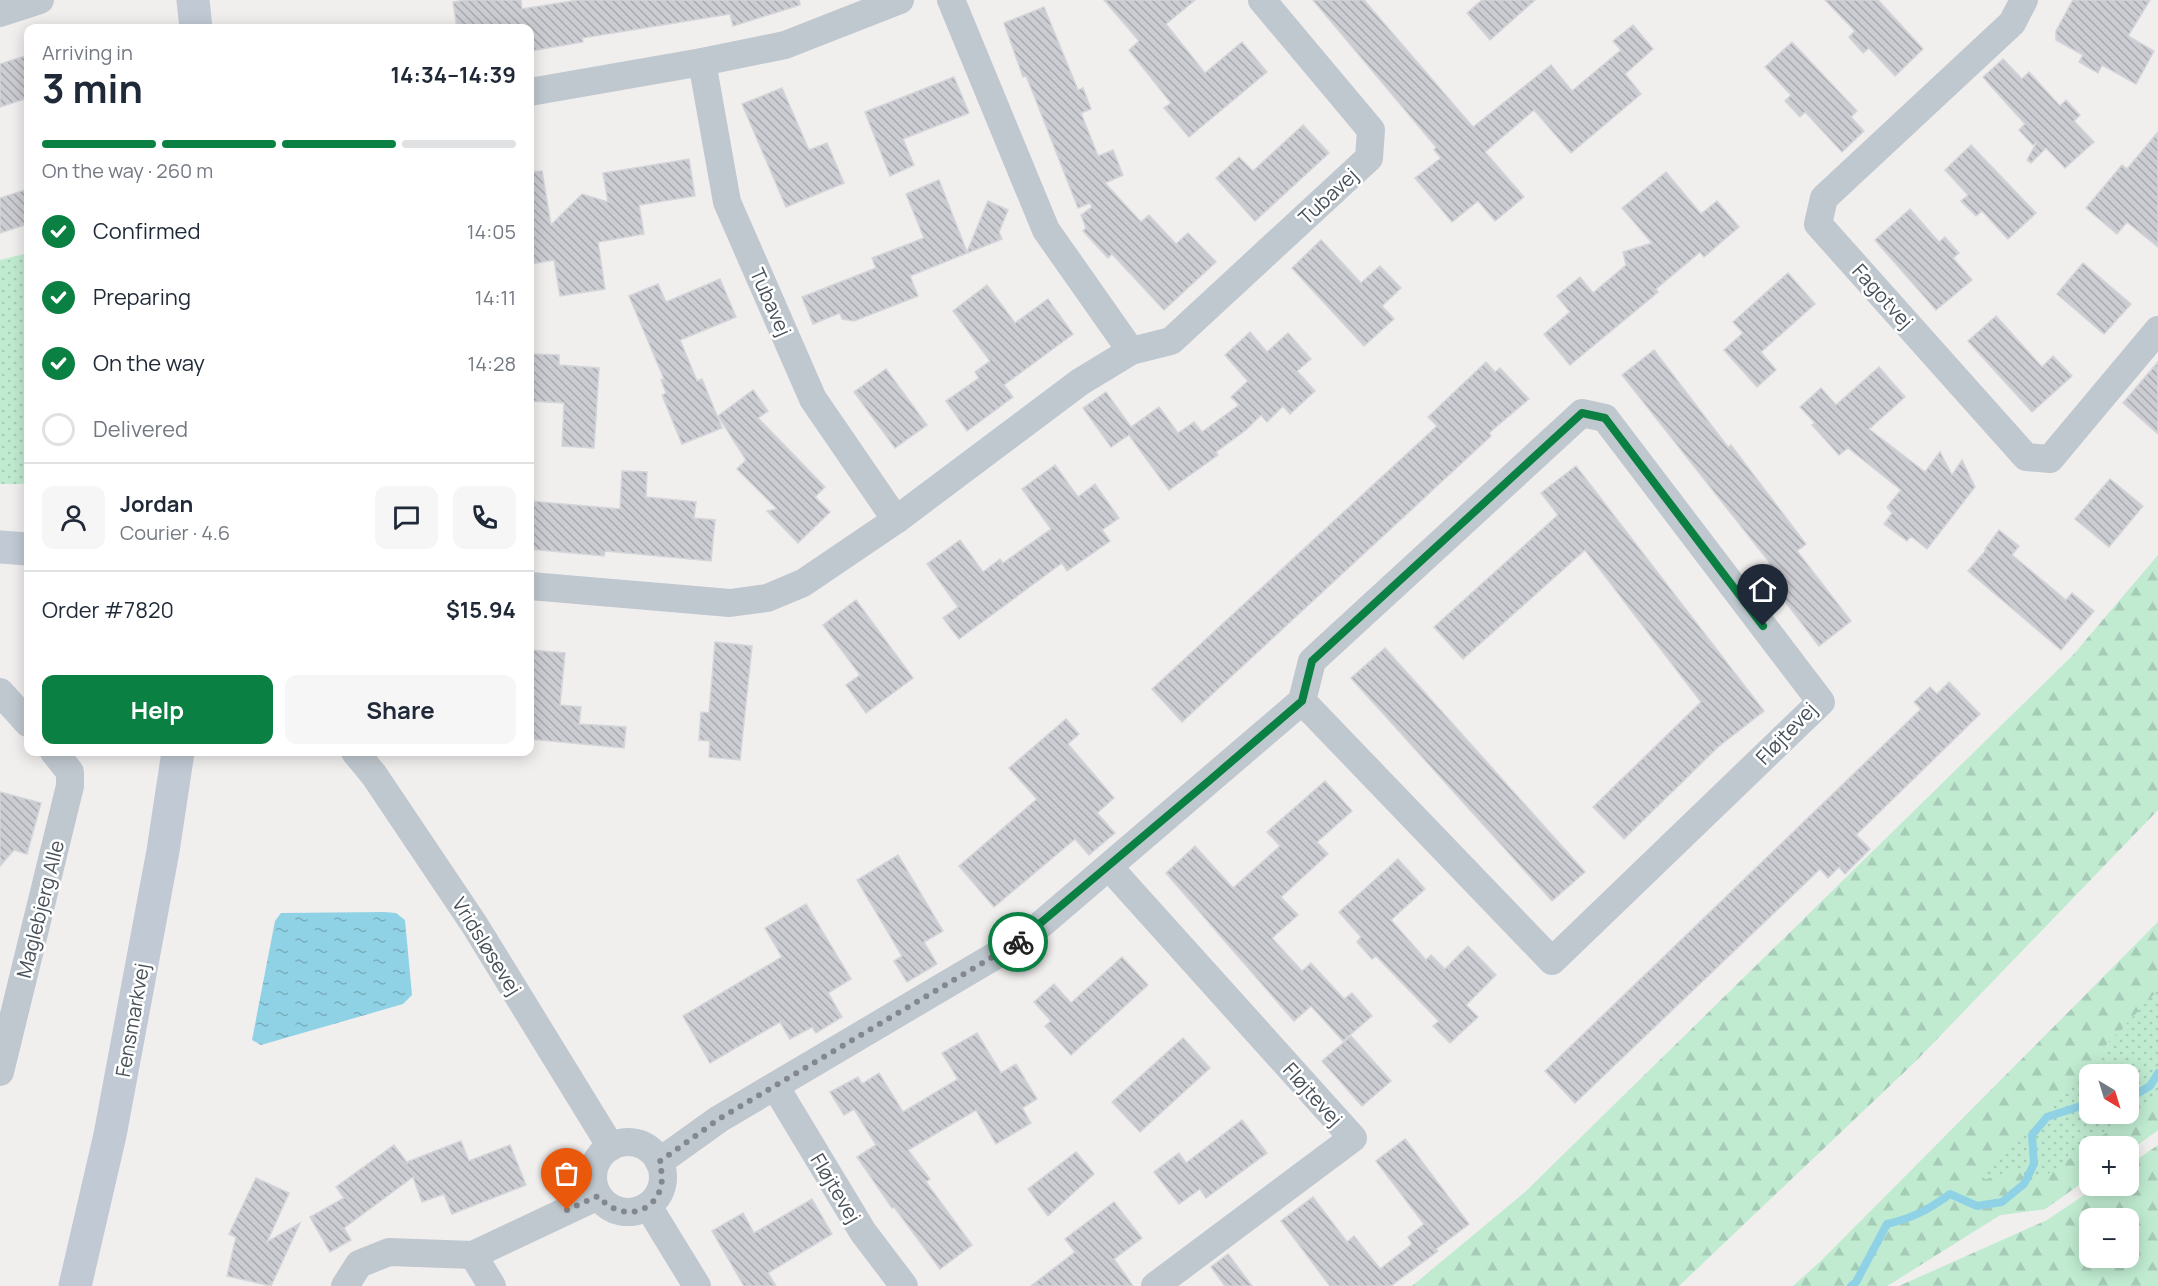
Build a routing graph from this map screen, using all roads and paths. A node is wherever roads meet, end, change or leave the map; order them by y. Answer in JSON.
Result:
{"nodes":[{"id":1,"x":40,"y":0,"type":"edge"},
{"id":2,"x":194,"y":0,"type":"edge"},
{"id":3,"x":900,"y":0,"type":"edge"},
{"id":4,"x":951,"y":0,"type":"edge"},
{"id":5,"x":1262,"y":0,"type":"edge"},
{"id":6,"x":2024,"y":0,"type":"edge"},
{"id":7,"x":0,"y":13,"type":"edge"},
{"id":8,"x":196,"y":24,"type":"edge"},
{"id":9,"x":702,"y":62,"type":"junction"},
{"id":10,"x":534,"y":91,"type":"edge"},
{"id":11,"x":2158,"y":330,"type":"edge"},
{"id":12,"x":1131,"y":351,"type":"junction"},
{"id":13,"x":896,"y":520,"type":"junction"},
{"id":14,"x":0,"y":547,"type":"edge"},
{"id":15,"x":24,"y":549,"type":"edge"},
{"id":16,"x":534,"y":586,"type":"edge"},
{"id":17,"x":0,"y":692,"type":"edge"},
{"id":18,"x":1302,"y":701,"type":"junction"},
{"id":19,"x":24,"y":719,"type":"edge"},
{"id":20,"x":57,"y":756,"type":"edge"},
{"id":21,"x":177,"y":756,"type":"edge"},
{"id":22,"x":358,"y":756,"type":"edge"},
{"id":23,"x":1109,"y":867,"type":"junction"},
{"id":24,"x":0,"y":1072,"type":"edge"},
{"id":25,"x":775,"y":1086,"type":"junction"},
{"id":26,"x":611,"y":1147,"type":"junction"},
{"id":27,"x":659,"y":1162,"type":"junction"},
{"id":28,"x":598,"y":1196,"type":"junction"},
{"id":29,"x":648,"y":1206,"type":"junction"},
{"id":30,"x":473,"y":1255,"type":"junction"},
{"id":31,"x":75,"y":1286,"type":"edge"},
{"id":32,"x":345,"y":1286,"type":"edge"},
{"id":33,"x":492,"y":1286,"type":"edge"},
{"id":34,"x":697,"y":1286,"type":"edge"},
{"id":35,"x":904,"y":1286,"type":"edge"},
{"id":36,"x":1155,"y":1286,"type":"edge"}],
"edges":[{"from":1,"to":7,"type":"street"},
{"from":2,"to":8,"type":"street"},
{"from":3,"to":9,"type":"street"},
{"from":4,"to":12,"type":"street"},
{"from":5,"to":12,"type":"street","name":"Tubavej"},
{"from":6,"to":11,"type":"street","name":"Fagotvej"},
{"from":9,"to":10,"type":"street"},
{"from":9,"to":13,"type":"street","name":"Tubavej"},
{"from":12,"to":13,"type":"street","name":"Tubavej"},
{"from":13,"to":16,"type":"street","name":"Tubavej"},
{"from":14,"to":15,"type":"street"},
{"from":17,"to":19,"type":"street"},
{"from":18,"to":18,"type":"street","name":"Fløjtevej"},
{"from":18,"to":23,"type":"street"},
{"from":20,"to":24,"type":"street","name":"Maglebjerg Alle"},
{"from":21,"to":31,"type":"street","name":"Fensmarkvej"},
{"from":22,"to":26,"type":"street","name":"Vridsløsevej"},
{"from":23,"to":25,"type":"street"},
{"from":23,"to":36,"type":"street","name":"Fløjtevej"},
{"from":25,"to":27,"type":"street"},
{"from":25,"to":35,"type":"street","name":"Fløjtevej"},
{"from":26,"to":27,"type":"street"},
{"from":26,"to":28,"type":"street"},
{"from":27,"to":29,"type":"street"},
{"from":28,"to":29,"type":"street"},
{"from":28,"to":30,"type":"street"},
{"from":29,"to":34,"type":"street"},
{"from":30,"to":32,"type":"street"},
{"from":30,"to":33,"type":"street"}]}
